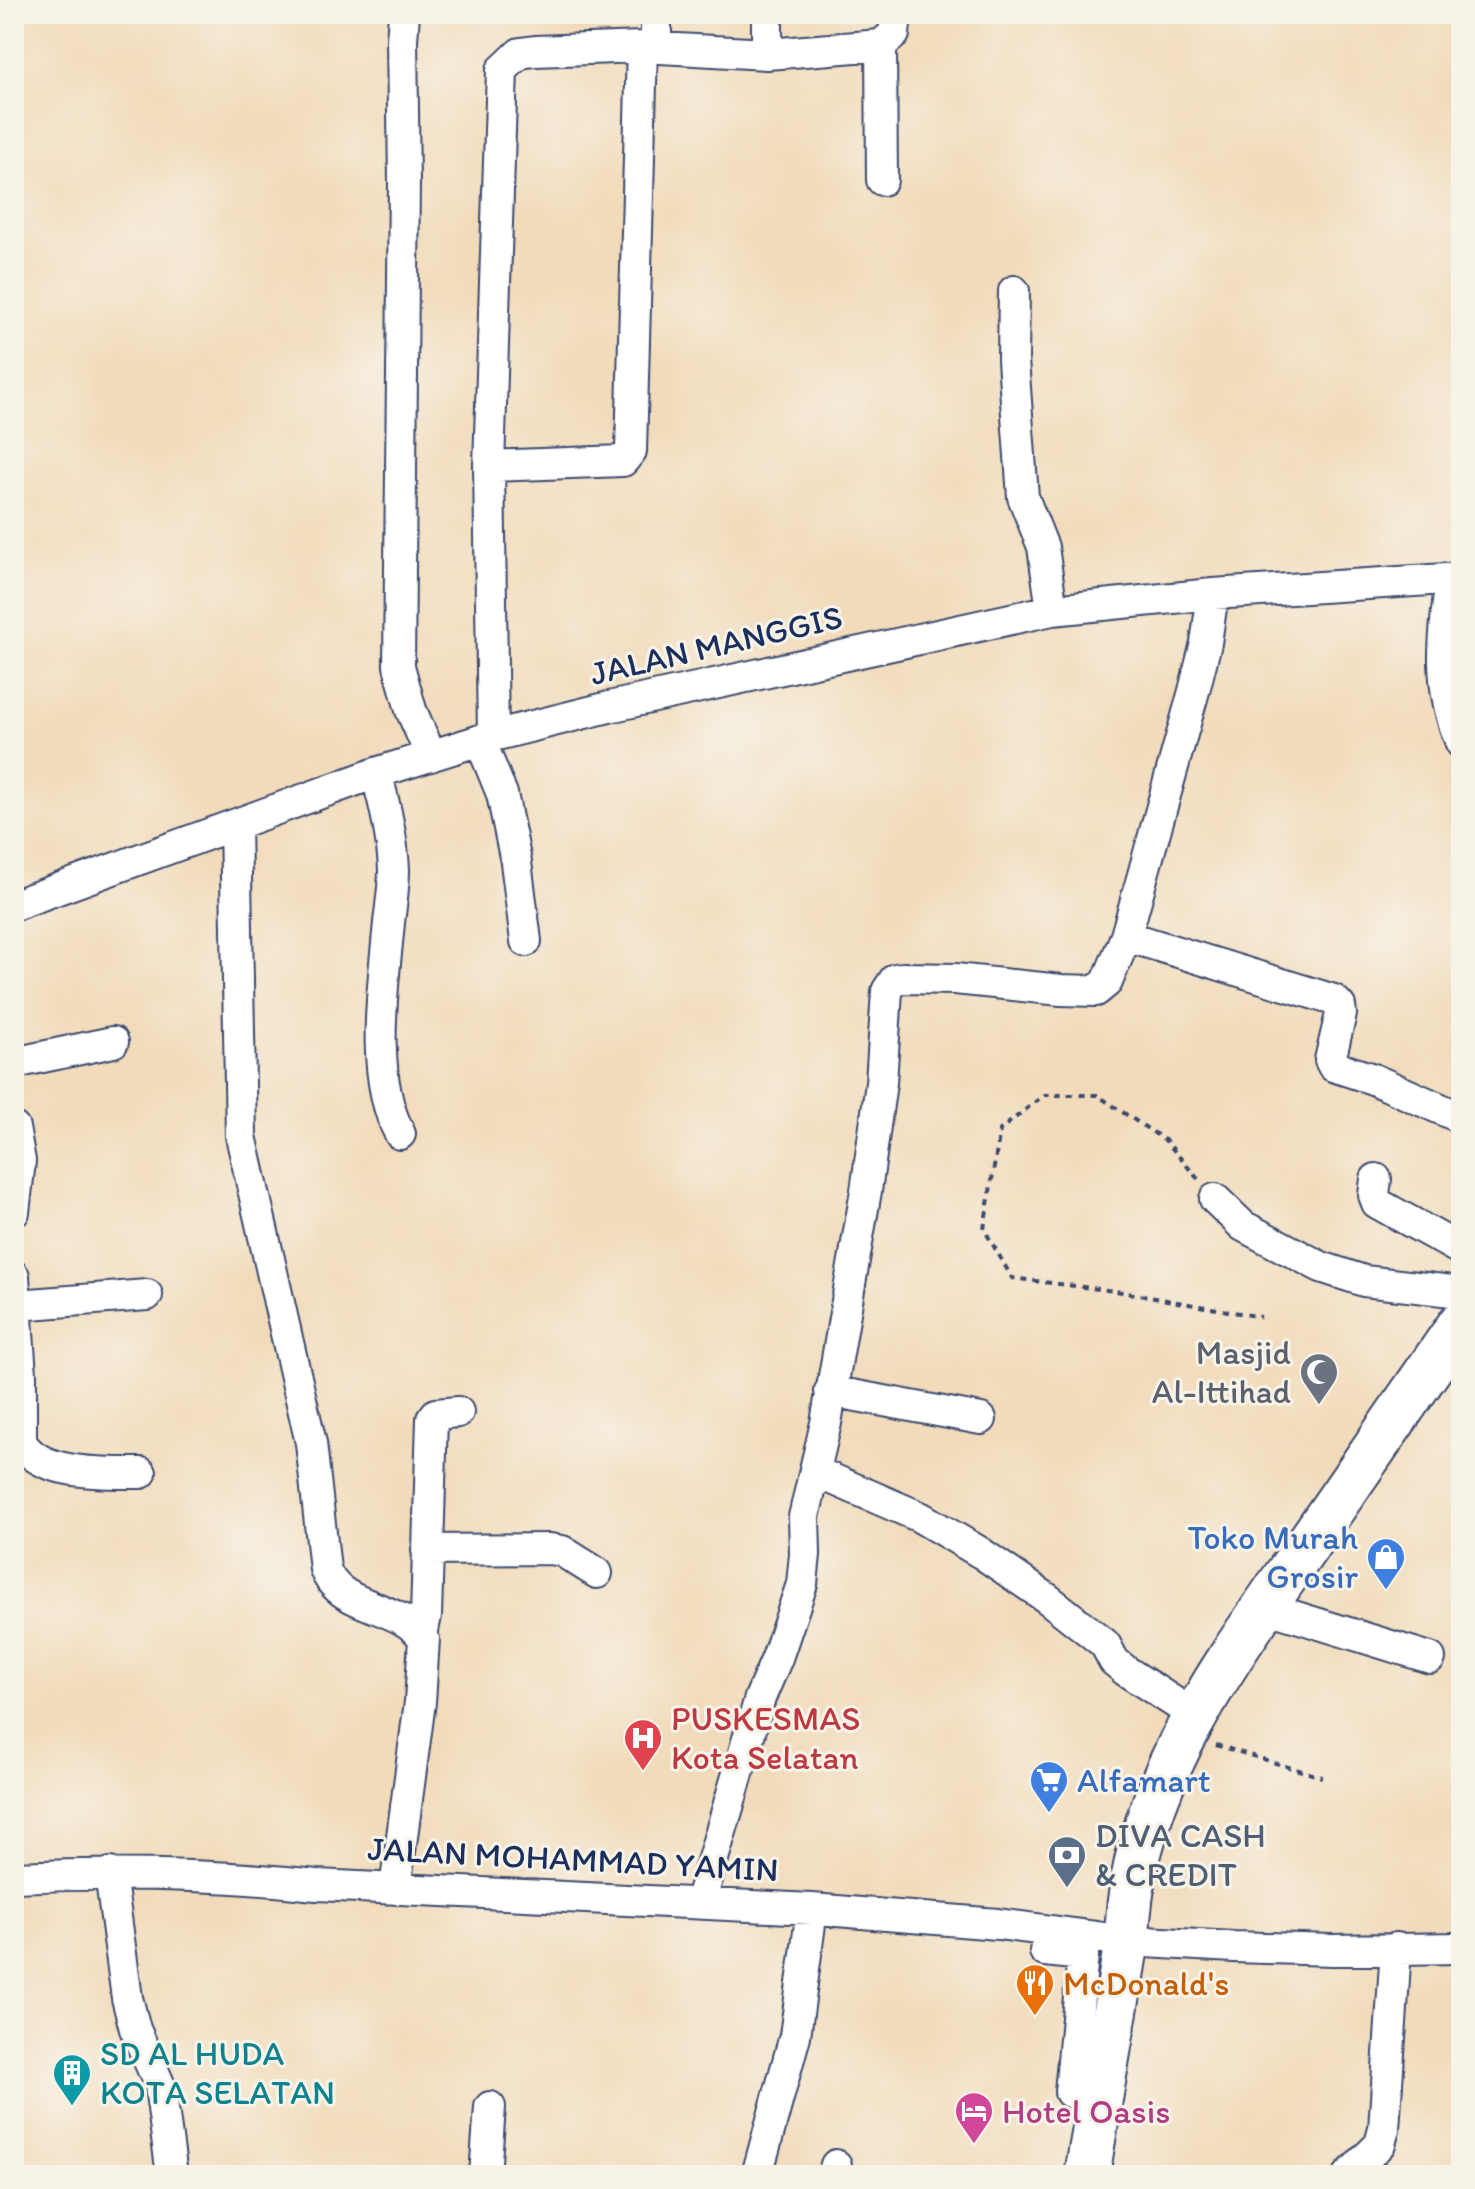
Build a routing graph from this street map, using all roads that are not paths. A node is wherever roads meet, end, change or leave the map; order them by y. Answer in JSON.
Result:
{"nodes":[{"id":1,"x":404,"y":14,"type":"edge"},
{"id":2,"x":656,"y":14,"type":"edge"},
{"id":3,"x":767,"y":14,"type":"edge"},
{"id":4,"x":896,"y":14,"type":"edge"},
{"id":5,"x":881,"y":45,"type":"junction"},
{"id":6,"x":649,"y":47,"type":"junction"},
{"id":7,"x":767,"y":54,"type":"junction"},
{"id":8,"x":882,"y":180,"type":"dead end"},
{"id":9,"x":1014,"y":291,"type":"dead end"},
{"id":10,"x":489,"y":466,"type":"junction"},
{"id":11,"x":1456,"y":578,"type":"edge"},
{"id":12,"x":1213,"y":594,"type":"junction"},
{"id":13,"x":1052,"y":610,"type":"junction"},
{"id":14,"x":487,"y":738,"type":"junction"},
{"id":15,"x":1461,"y":743,"type":"edge"},
{"id":16,"x":431,"y":756,"type":"junction"},
{"id":17,"x":376,"y":773,"type":"junction"},
{"id":18,"x":235,"y":825,"type":"junction"},
{"id":19,"x":14,"y":905,"type":"edge"},
{"id":20,"x":1126,"y":936,"type":"junction"},
{"id":21,"x":526,"y":941,"type":"dead end"},
{"id":22,"x":113,"y":1042,"type":"dead end"},
{"id":23,"x":14,"y":1063,"type":"edge"},
{"id":24,"x":1461,"y":1118,"type":"edge"},
{"id":25,"x":14,"y":1128,"type":"edge"},
{"id":26,"x":400,"y":1134,"type":"dead end"},
{"id":27,"x":1376,"y":1179,"type":"dead end"},
{"id":28,"x":1215,"y":1199,"type":"road end"},
{"id":29,"x":14,"y":1212,"type":"edge"},
{"id":30,"x":1461,"y":1250,"type":"edge"},
{"id":31,"x":16,"y":1290,"type":"edge"},
{"id":32,"x":1461,"y":1292,"type":"edge"},
{"id":33,"x":147,"y":1295,"type":"dead end"},
{"id":34,"x":1461,"y":1323,"type":"edge"},
{"id":35,"x":18,"y":1376,"type":"edge"},
{"id":36,"x":830,"y":1391,"type":"junction"},
{"id":37,"x":458,"y":1412,"type":"dead end"},
{"id":38,"x":981,"y":1419,"type":"dead end"},
{"id":39,"x":816,"y":1472,"type":"junction"},
{"id":40,"x":141,"y":1473,"type":"dead end"},
{"id":41,"x":427,"y":1550,"type":"junction"},
{"id":42,"x":597,"y":1573,"type":"dead end"},
{"id":43,"x":1264,"y":1607,"type":"junction"},
{"id":44,"x":422,"y":1635,"type":"junction"},
{"id":45,"x":1430,"y":1658,"type":"dead end"},
{"id":46,"x":1188,"y":1725,"type":"junction"},
{"id":47,"x":110,"y":1873,"type":"junction"},
{"id":48,"x":14,"y":1877,"type":"edge"},
{"id":49,"x":395,"y":1889,"type":"junction"},
{"id":50,"x":700,"y":1903,"type":"junction"},
{"id":51,"x":812,"y":1909,"type":"junction"},
{"id":52,"x":1006,"y":1925,"type":"junction"},
{"id":53,"x":1121,"y":1928,"type":"junction"},
{"id":54,"x":1396,"y":1948,"type":"junction"},
{"id":55,"x":1461,"y":1948,"type":"edge"},
{"id":56,"x":1080,"y":2094,"type":"junction"},
{"id":57,"x":490,"y":2107,"type":"dead end"},
{"id":58,"x":172,"y":2175,"type":"edge"},
{"id":59,"x":485,"y":2175,"type":"edge"},
{"id":60,"x":757,"y":2175,"type":"edge"},
{"id":61,"x":1065,"y":2175,"type":"edge"},
{"id":62,"x":1087,"y":2175,"type":"edge"},
{"id":63,"x":1349,"y":2175,"type":"edge"}],
"edges":[{"from":1,"to":16,"type":"street"},
{"from":2,"to":6,"type":"street"},
{"from":3,"to":7,"type":"street"},
{"from":4,"to":5,"type":"street"},
{"from":5,"to":7,"type":"street"},
{"from":5,"to":8,"type":"street"},
{"from":6,"to":7,"type":"street"},
{"from":6,"to":10,"type":"street"},
{"from":6,"to":10,"type":"street"},
{"from":9,"to":13,"type":"street"},
{"from":10,"to":14,"type":"street"},
{"from":11,"to":12,"type":"street","name":"JALAN MANGGIS"},
{"from":11,"to":15,"type":"street"},
{"from":12,"to":13,"type":"street","name":"JALAN MANGGIS"},
{"from":12,"to":20,"type":"street"},
{"from":13,"to":14,"type":"street","name":"JALAN MANGGIS"},
{"from":14,"to":16,"type":"street","name":"JALAN MANGGIS"},
{"from":14,"to":21,"type":"street"},
{"from":16,"to":17,"type":"street","name":"JALAN MANGGIS"},
{"from":17,"to":18,"type":"street","name":"JALAN MANGGIS"},
{"from":17,"to":26,"type":"street"},
{"from":18,"to":19,"type":"street","name":"JALAN MANGGIS"},
{"from":18,"to":44,"type":"street"},
{"from":20,"to":24,"type":"street"},
{"from":20,"to":36,"type":"street"},
{"from":22,"to":23,"type":"street"},
{"from":25,"to":29,"type":"street"},
{"from":27,"to":30,"type":"street"},
{"from":28,"to":32,"type":"street"},
{"from":31,"to":33,"type":"street"},
{"from":31,"to":35,"type":"street"},
{"from":34,"to":43,"type":"highway"},
{"from":35,"to":40,"type":"street"},
{"from":36,"to":38,"type":"street"},
{"from":36,"to":39,"type":"street"},
{"from":37,"to":41,"type":"street"},
{"from":39,"to":46,"type":"street"},
{"from":39,"to":50,"type":"street"},
{"from":41,"to":42,"type":"street"},
{"from":41,"to":44,"type":"street"},
{"from":43,"to":45,"type":"street"},
{"from":43,"to":46,"type":"highway"},
{"from":44,"to":49,"type":"street"},
{"from":46,"to":53,"type":"highway"},
{"from":47,"to":48,"type":"street","name":"JALAN MOHAMMAD YAMIN"},
{"from":47,"to":49,"type":"street","name":"JALAN MOHAMMAD YAMIN"},
{"from":47,"to":58,"type":"street"},
{"from":49,"to":50,"type":"street","name":"JALAN MOHAMMAD YAMIN"},
{"from":50,"to":51,"type":"street","name":"JALAN MOHAMMAD YAMIN"},
{"from":51,"to":52,"type":"street","name":"JALAN MOHAMMAD YAMIN"},
{"from":51,"to":60,"type":"street"},
{"from":52,"to":53,"type":"street","name":"JALAN MOHAMMAD YAMIN"},
{"from":52,"to":56,"type":"street"},
{"from":53,"to":54,"type":"street","name":"JALAN MOHAMMAD YAMIN"},
{"from":53,"to":56,"type":"highway"},
{"from":53,"to":62,"type":"highway"},
{"from":54,"to":55,"type":"street","name":"JALAN MOHAMMAD YAMIN"},
{"from":54,"to":63,"type":"street"},
{"from":56,"to":61,"type":"highway"},
{"from":57,"to":59,"type":"street"}]}
